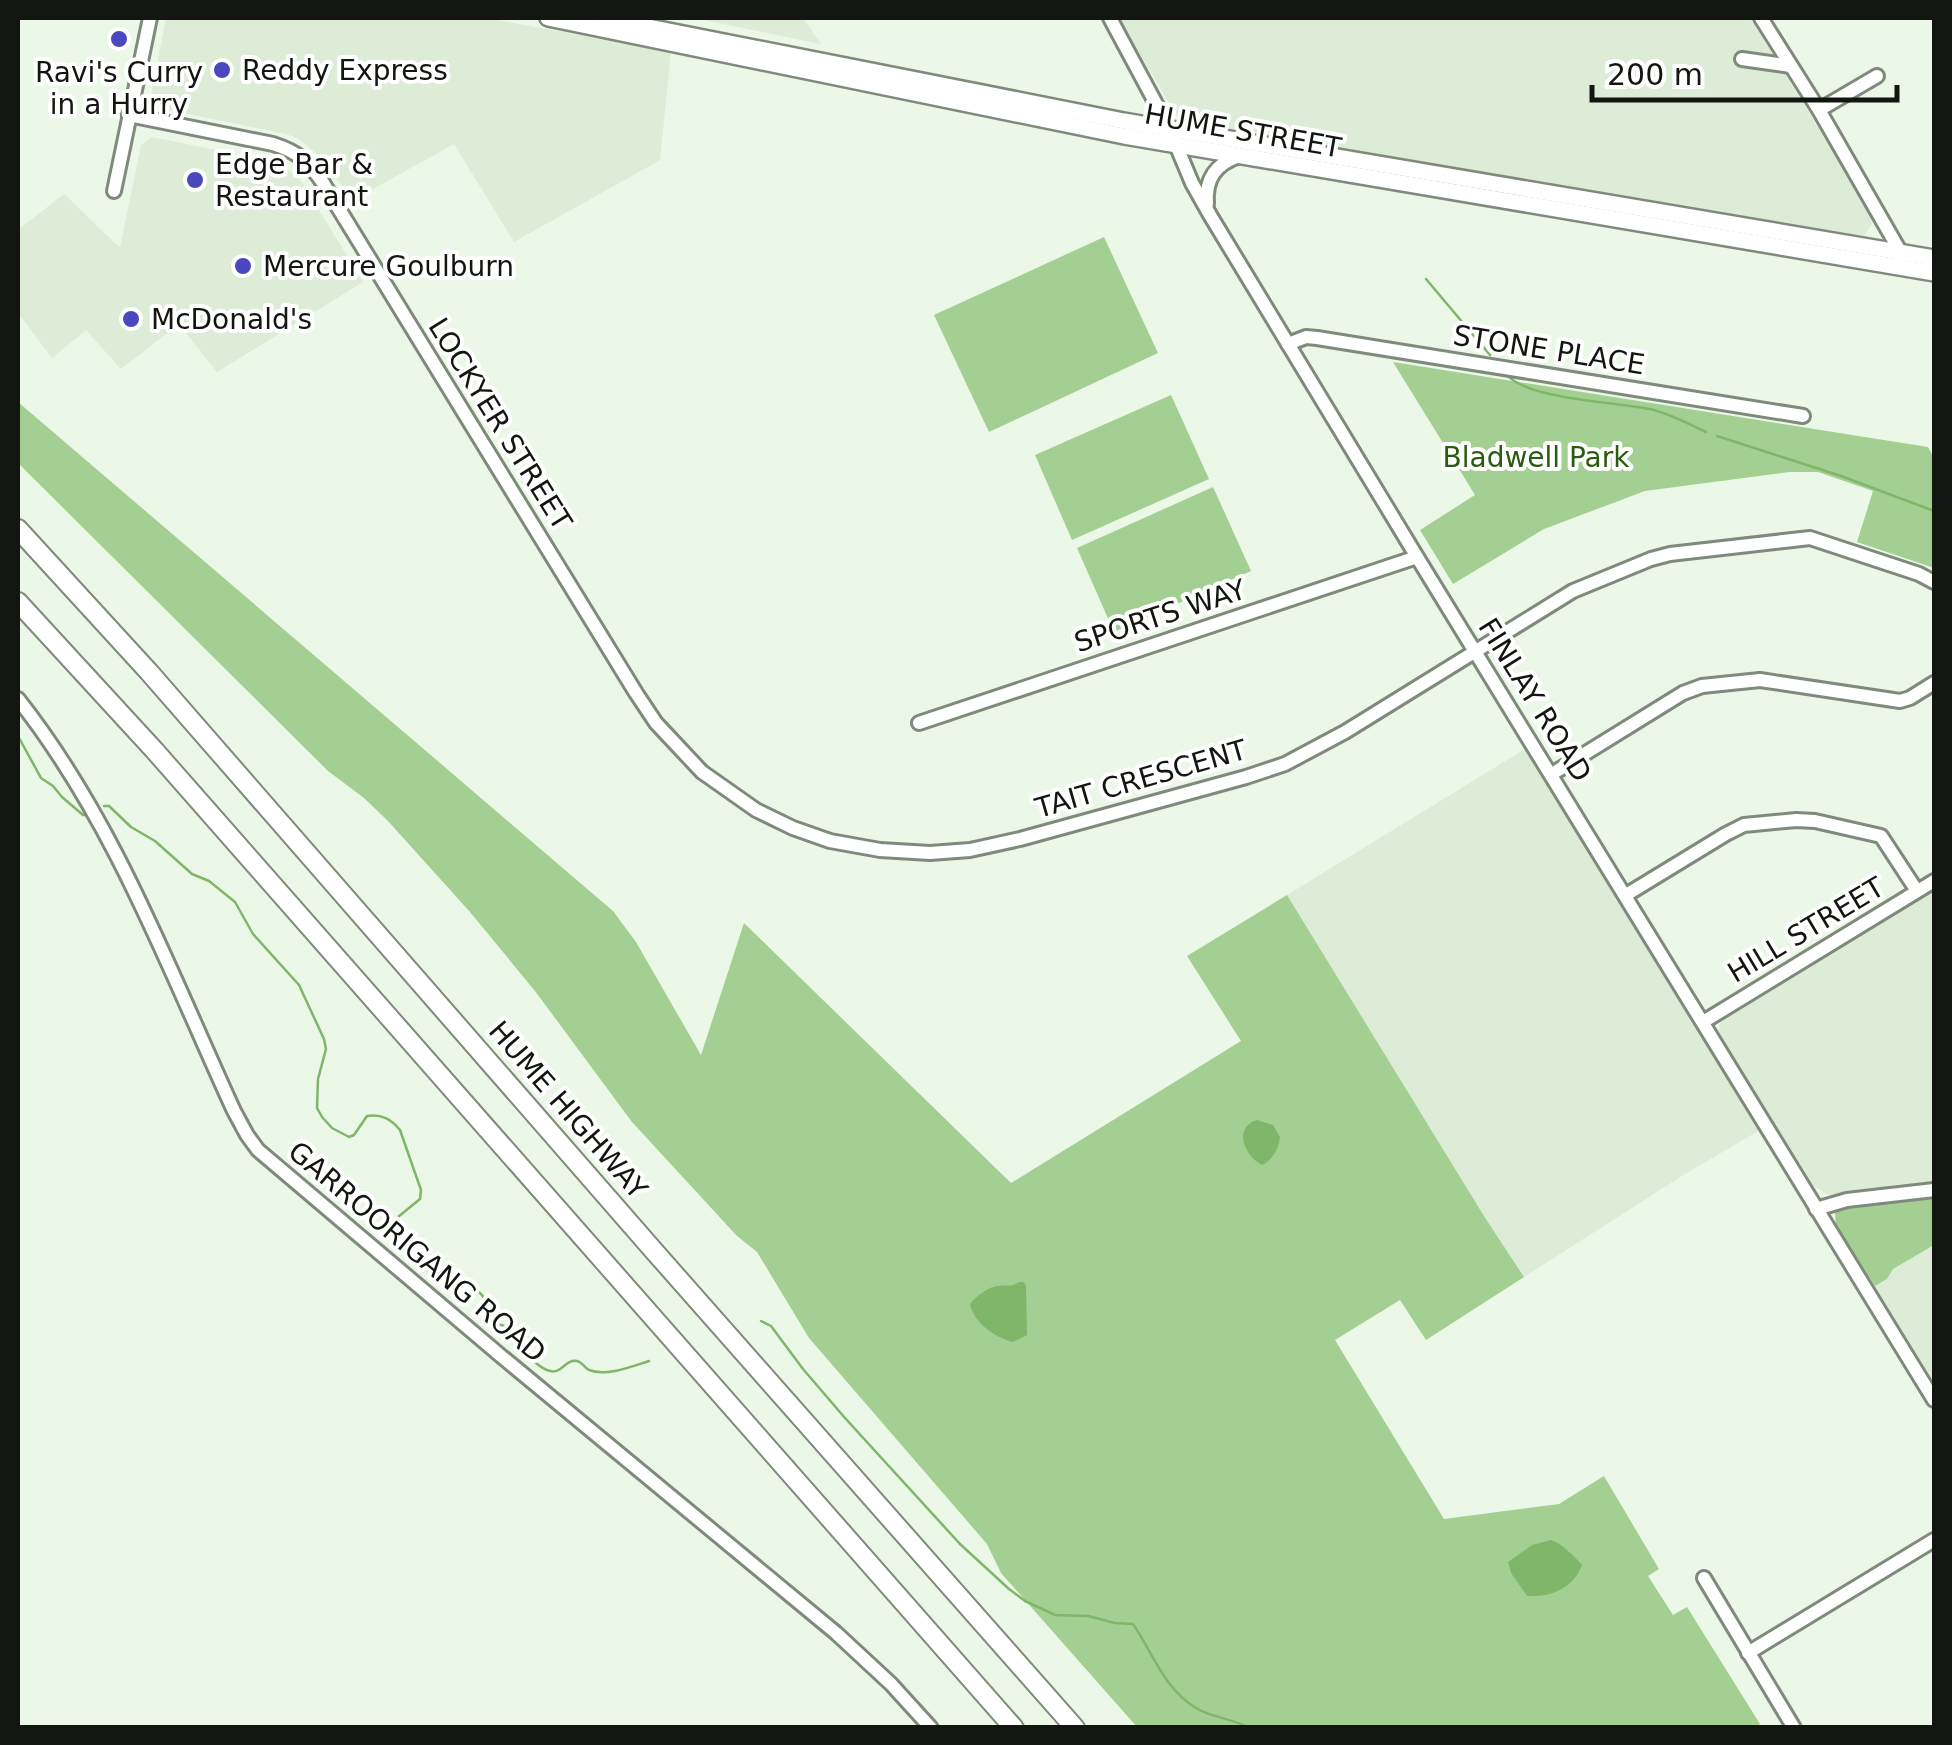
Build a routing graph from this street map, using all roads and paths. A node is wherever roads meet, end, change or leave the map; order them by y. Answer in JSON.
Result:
{"nodes":[{"id":1,"x":150,"y":18,"type":"edge"},
{"id":2,"x":548,"y":18,"type":"edge"},
{"id":3,"x":603,"y":18,"type":"edge"},
{"id":4,"x":1110,"y":18,"type":"edge"},
{"id":5,"x":1760,"y":18,"type":"edge"},
{"id":6,"x":1742,"y":59,"type":"dead end"},
{"id":7,"x":1791,"y":66,"type":"junction"},
{"id":8,"x":1877,"y":76,"type":"dead end"},
{"id":9,"x":1820,"y":110,"type":"junction"},
{"id":10,"x":130,"y":115,"type":"junction"},
{"id":11,"x":1169,"y":128,"type":"junction"},
{"id":12,"x":1176,"y":144,"type":"junction"},
{"id":13,"x":1242,"y":155,"type":"junction"},
{"id":14,"x":114,"y":191,"type":"dead end"},
{"id":15,"x":1210,"y":215,"type":"junction"},
{"id":16,"x":1934,"y":258,"type":"edge"},
{"id":17,"x":1901,"y":260,"type":"junction"},
{"id":18,"x":1934,"y":272,"type":"edge"},
{"id":19,"x":1288,"y":344,"type":"junction"},
{"id":20,"x":1803,"y":416,"type":"dead end"},
{"id":21,"x":18,"y":529,"type":"edge"},
{"id":22,"x":1417,"y":557,"type":"junction"},
{"id":23,"x":1934,"y":582,"type":"edge"},
{"id":24,"x":18,"y":602,"type":"edge"},
{"id":25,"x":1474,"y":650,"type":"junction"},
{"id":26,"x":1934,"y":684,"type":"edge"},
{"id":27,"x":18,"y":698,"type":"edge"},
{"id":28,"x":920,"y":723,"type":"dead end"},
{"id":29,"x":1552,"y":774,"type":"junction"},
{"id":30,"x":793,"y":828,"type":"joint"},
{"id":31,"x":1934,"y":880,"type":"edge"},
{"id":32,"x":1917,"y":891,"type":"junction"},
{"id":33,"x":1626,"y":896,"type":"junction"},
{"id":34,"x":1702,"y":1022,"type":"junction"},
{"id":35,"x":1934,"y":1190,"type":"edge"},
{"id":36,"x":1816,"y":1209,"type":"junction"},
{"id":37,"x":1934,"y":1400,"type":"edge"},
{"id":38,"x":1934,"y":1540,"type":"edge"},
{"id":39,"x":1704,"y":1578,"type":"dead end"},
{"id":40,"x":1748,"y":1653,"type":"junction"},
{"id":41,"x":931,"y":1728,"type":"edge"},
{"id":42,"x":1014,"y":1728,"type":"edge"},
{"id":43,"x":1075,"y":1728,"type":"edge"},
{"id":44,"x":1794,"y":1728,"type":"edge"}],
"edges":[{"from":1,"to":10,"type":"street"},
{"from":2,"to":12,"type":"main road","name":"HUME STREET"},
{"from":3,"to":11,"type":"main road","name":"HUME STREET"},
{"from":4,"to":11,"type":"street","name":"FINLAY ROAD"},
{"from":5,"to":7,"type":"street"},
{"from":6,"to":7,"type":"street"},
{"from":7,"to":9,"type":"street"},
{"from":8,"to":9,"type":"street"},
{"from":9,"to":17,"type":"street"},
{"from":10,"to":14,"type":"street"},
{"from":10,"to":30,"type":"street","name":"LOCKYER STREET"},
{"from":11,"to":12,"type":"street","name":"FINLAY ROAD"},
{"from":11,"to":17,"type":"main road","name":"HUME STREET"},
{"from":12,"to":13,"type":"main road","name":"HUME STREET"},
{"from":12,"to":15,"type":"street","name":"FINLAY ROAD"},
{"from":13,"to":15,"type":"street"},
{"from":13,"to":17,"type":"main road","name":"HUME STREET"},
{"from":15,"to":19,"type":"street","name":"FINLAY ROAD"},
{"from":16,"to":17,"type":"main road","name":"HUME STREET"},
{"from":17,"to":18,"type":"main road","name":"HUME STREET"},
{"from":19,"to":20,"type":"street","name":"STONE PLACE"},
{"from":19,"to":22,"type":"street","name":"FINLAY ROAD"},
{"from":21,"to":43,"type":"highway","name":"HUME HIGHWAY"},
{"from":22,"to":25,"type":"street","name":"FINLAY ROAD"},
{"from":22,"to":28,"type":"street","name":"SPORTS WAY"},
{"from":23,"to":25,"type":"street","name":"TAIT CRESCENT"},
{"from":24,"to":42,"type":"highway"},
{"from":25,"to":29,"type":"street","name":"FINLAY ROAD"},
{"from":25,"to":30,"type":"street","name":"TAIT CRESCENT"},
{"from":26,"to":29,"type":"street"},
{"from":27,"to":41,"type":"street","name":"GARROORIGANG ROAD"},
{"from":29,"to":33,"type":"street","name":"FINLAY ROAD"},
{"from":31,"to":32,"type":"street","name":"HILL STREET"},
{"from":32,"to":33,"type":"street"},
{"from":32,"to":34,"type":"street","name":"HILL STREET"},
{"from":33,"to":34,"type":"street","name":"FINLAY ROAD"},
{"from":34,"to":36,"type":"street","name":"FINLAY ROAD"},
{"from":35,"to":36,"type":"street"},
{"from":36,"to":37,"type":"street","name":"FINLAY ROAD"},
{"from":38,"to":40,"type":"street"},
{"from":39,"to":40,"type":"street"},
{"from":40,"to":44,"type":"street"}]}
